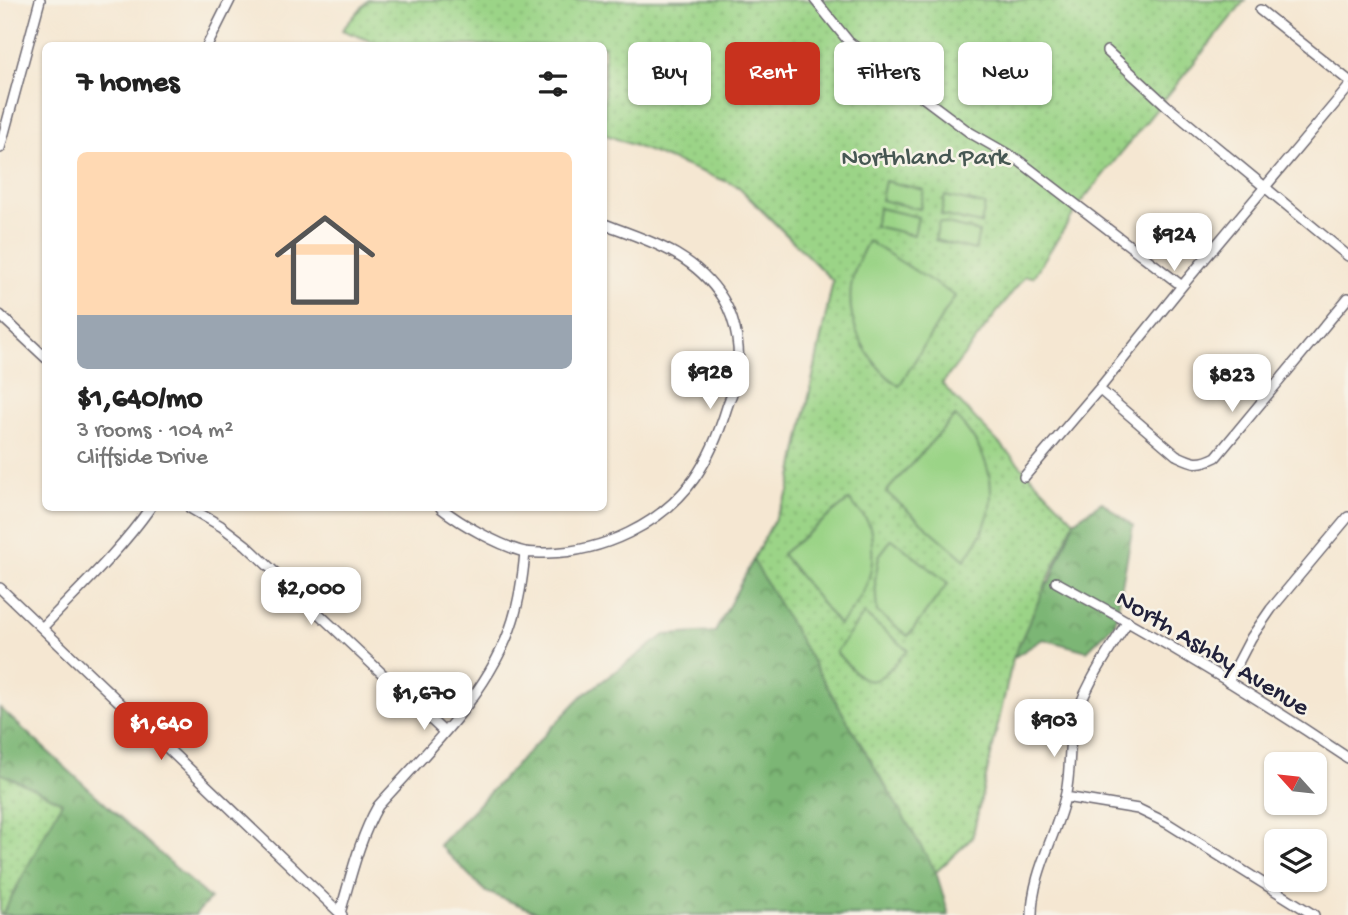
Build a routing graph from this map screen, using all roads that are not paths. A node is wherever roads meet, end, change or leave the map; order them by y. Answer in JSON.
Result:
{"nodes":[{"id":1,"x":40,"y":0,"type":"edge"},
{"id":2,"x":230,"y":0,"type":"edge"},
{"id":3,"x":815,"y":0,"type":"edge"},
{"id":4,"x":1260,"y":9,"type":"dead end"},
{"id":5,"x":209,"y":42,"type":"edge"},
{"id":6,"x":1107,"y":51,"type":"dead end"},
{"id":7,"x":1348,"y":80,"type":"edge"},
{"id":8,"x":1348,"y":88,"type":"edge"},
{"id":9,"x":1,"y":136,"type":"edge"},
{"id":10,"x":0,"y":148,"type":"edge"},
{"id":11,"x":1266,"y":186,"type":"junction"},
{"id":12,"x":607,"y":225,"type":"edge"},
{"id":13,"x":1348,"y":256,"type":"edge"},
{"id":14,"x":1182,"y":286,"type":"junction"},
{"id":15,"x":1348,"y":298,"type":"edge"},
{"id":16,"x":0,"y":315,"type":"edge"},
{"id":17,"x":42,"y":354,"type":"edge"},
{"id":18,"x":1099,"y":389,"type":"junction"},
{"id":19,"x":1024,"y":477,"type":"dead end"},
{"id":20,"x":148,"y":511,"type":"edge"},
{"id":21,"x":195,"y":511,"type":"edge"},
{"id":22,"x":446,"y":511,"type":"edge"},
{"id":23,"x":1348,"y":517,"type":"edge"},
{"id":24,"x":525,"y":552,"type":"junction"},
{"id":25,"x":1056,"y":582,"type":"dead end"},
{"id":26,"x":0,"y":588,"type":"edge"},
{"id":27,"x":1128,"y":621,"type":"junction"},
{"id":28,"x":42,"y":628,"type":"junction"},
{"id":29,"x":1228,"y":682,"type":"junction"},
{"id":30,"x":444,"y":732,"type":"junction"},
{"id":31,"x":1348,"y":758,"type":"edge"},
{"id":32,"x":1065,"y":797,"type":"junction"},
{"id":33,"x":341,"y":914,"type":"edge"},
{"id":34,"x":1032,"y":915,"type":"edge"},
{"id":35,"x":1314,"y":915,"type":"edge"}],
"edges":[{"from":1,"to":9,"type":"street"},
{"from":2,"to":5,"type":"street"},
{"from":3,"to":14,"type":"street"},
{"from":4,"to":7,"type":"street"},
{"from":6,"to":11,"type":"street"},
{"from":8,"to":11,"type":"street"},
{"from":9,"to":10,"type":"street"},
{"from":11,"to":13,"type":"street"},
{"from":11,"to":14,"type":"street"},
{"from":12,"to":24,"type":"street"},
{"from":14,"to":18,"type":"street"},
{"from":15,"to":18,"type":"street"},
{"from":16,"to":17,"type":"street"},
{"from":18,"to":19,"type":"street"},
{"from":20,"to":28,"type":"street"},
{"from":21,"to":30,"type":"street"},
{"from":22,"to":24,"type":"street"},
{"from":23,"to":29,"type":"street"},
{"from":24,"to":30,"type":"street"},
{"from":25,"to":27,"type":"street","name":"North Ashby Avenue"},
{"from":26,"to":28,"type":"street"},
{"from":27,"to":29,"type":"street","name":"North Ashby Avenue"},
{"from":27,"to":32,"type":"street"},
{"from":28,"to":33,"type":"street"},
{"from":29,"to":31,"type":"street","name":"North Ashby Avenue"},
{"from":30,"to":33,"type":"street"},
{"from":32,"to":34,"type":"street"},
{"from":32,"to":35,"type":"street"}]}
